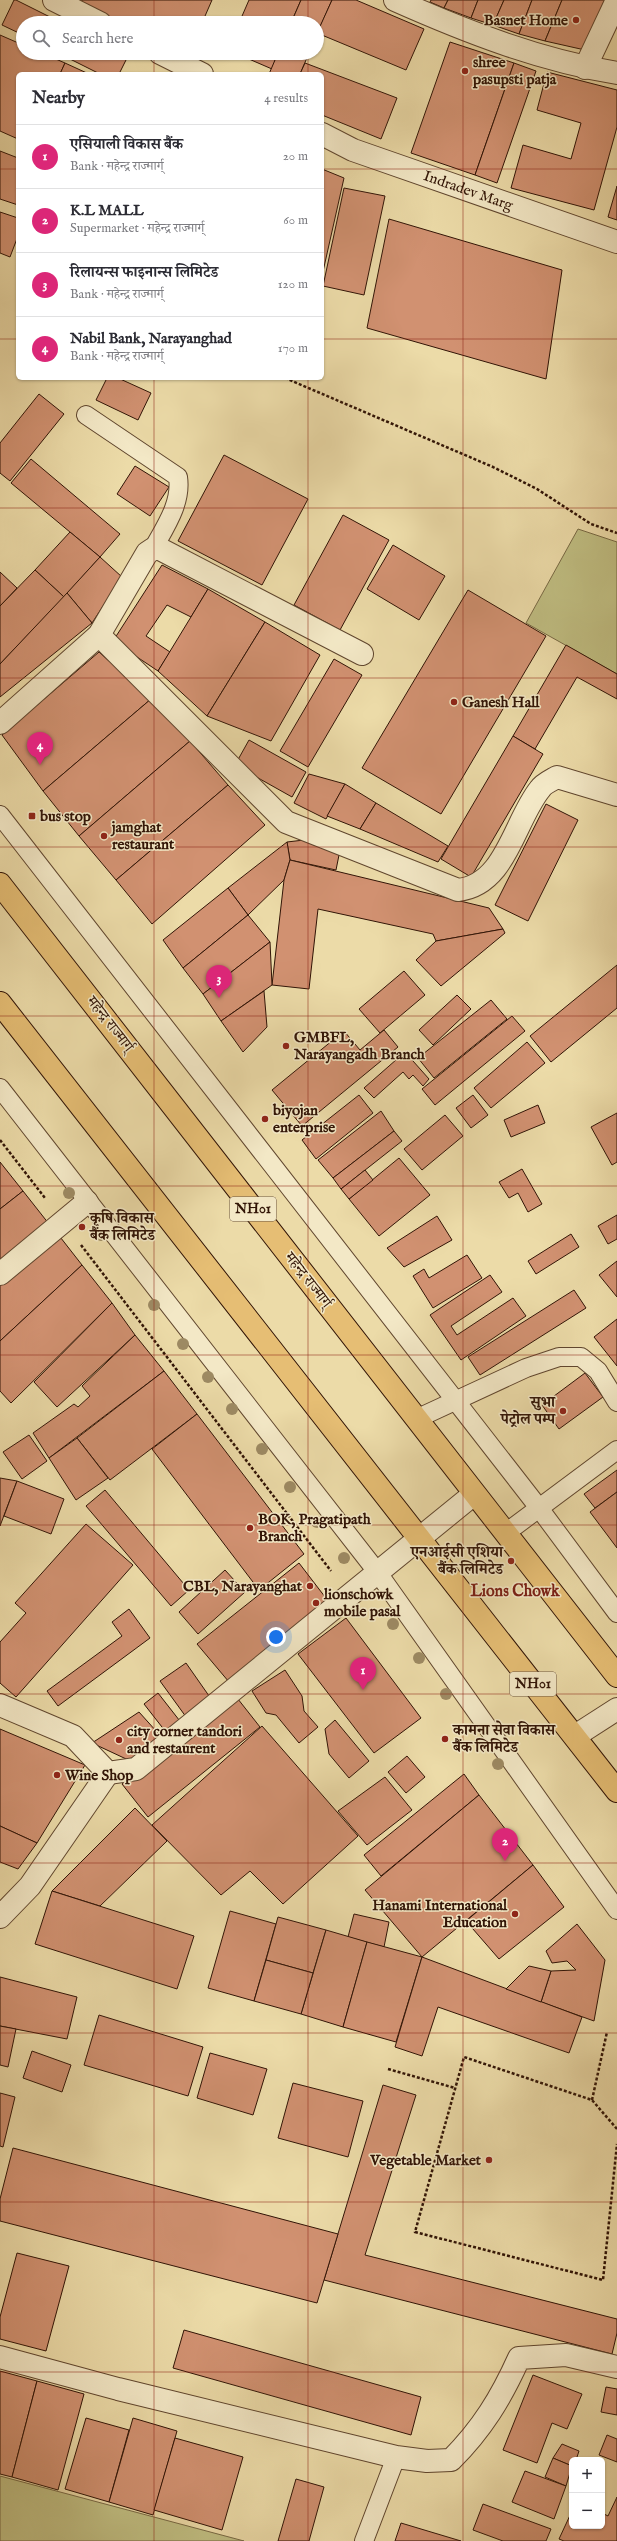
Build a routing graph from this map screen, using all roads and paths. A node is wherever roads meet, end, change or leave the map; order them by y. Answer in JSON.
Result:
{"nodes":[{"id":1,"x":54,"y":0,"type":"edge"},
{"id":2,"x":395,"y":0,"type":"edge"},
{"id":3,"x":617,"y":0,"type":"edge"},
{"id":4,"x":86,"y":16,"type":"edge"},
{"id":5,"x":174,"y":60,"type":"edge"},
{"id":6,"x":585,"y":68,"type":"junction"},
{"id":7,"x":198,"y":72,"type":"edge"},
{"id":8,"x":617,"y":73,"type":"edge"},
{"id":9,"x":324,"y":135,"type":"edge"},
{"id":10,"x":617,"y":242,"type":"edge"},
{"id":11,"x":290,"y":380,"type":"edge"},
{"id":12,"x":86,"y":415,"type":"dead end"},
{"id":13,"x":617,"y":533,"type":"edge"},
{"id":14,"x":153,"y":550,"type":"junction"},
{"id":15,"x":99,"y":635,"type":"junction"},
{"id":16,"x":362,"y":654,"type":"dead end"},
{"id":17,"x":0,"y":723,"type":"edge"},
{"id":18,"x":617,"y":794,"type":"edge"},
{"id":19,"x":0,"y":815,"type":"edge"},
{"id":20,"x":0,"y":884,"type":"edge"},
{"id":21,"x":0,"y":1003,"type":"edge"},
{"id":22,"x":0,"y":1088,"type":"edge"},
{"id":23,"x":0,"y":1140,"type":"edge"},
{"id":24,"x":87,"y":1202,"type":"junction"},
{"id":25,"x":63,"y":1221,"type":"junction"},
{"id":26,"x":0,"y":1274,"type":"edge"},
{"id":27,"x":456,"y":1401,"type":"junction"},
{"id":28,"x":617,"y":1402,"type":"edge"},
{"id":29,"x":416,"y":1419,"type":"junction"},
{"id":30,"x":617,"y":1450,"type":"edge"},
{"id":31,"x":474,"y":1494,"type":"junction"},
{"id":32,"x":540,"y":1508,"type":"junction"},
{"id":33,"x":507,"y":1532,"type":"junction"},
{"id":34,"x":420,"y":1539,"type":"junction"},
{"id":35,"x":378,"y":1572,"type":"junction"},
{"id":36,"x":349,"y":1596,"type":"junction"},
{"id":37,"x":617,"y":1613,"type":"edge"},
{"id":38,"x":617,"y":1676,"type":"edge"},
{"id":39,"x":0,"y":1705,"type":"edge"},
{"id":40,"x":617,"y":1709,"type":"edge"},
{"id":41,"x":575,"y":1736,"type":"junction"},
{"id":42,"x":108,"y":1773,"type":"junction"},
{"id":43,"x":617,"y":1792,"type":"edge"},
{"id":44,"x":617,"y":1910,"type":"edge"},
{"id":45,"x":0,"y":1917,"type":"edge"},
{"id":46,"x":607,"y":2032,"type":"dead end"},
{"id":47,"x":388,"y":2069,"type":"dead end"},
{"id":48,"x":455,"y":2088,"type":"junction"},
{"id":49,"x":592,"y":2100,"type":"junction"},
{"id":50,"x":617,"y":2129,"type":"edge"},
{"id":51,"x":617,"y":2144,"type":"edge"},
{"id":52,"x":0,"y":2357,"type":"edge"},
{"id":53,"x":617,"y":2367,"type":"edge"},
{"id":54,"x":396,"y":2457,"type":"junction"},
{"id":55,"x":364,"y":2541,"type":"edge"}],
"edges":[{"from":1,"to":4,"type":"street"},
{"from":2,"to":6,"type":"street"},
{"from":3,"to":6,"type":"street"},
{"from":5,"to":7,"type":"street"},
{"from":6,"to":8,"type":"street"},
{"from":9,"to":10,"type":"street","name":"Indradev Marg"},
{"from":11,"to":13,"type":"path"},
{"from":12,"to":14,"type":"lane"},
{"from":14,"to":15,"type":"street"},
{"from":14,"to":16,"type":"street"},
{"from":15,"to":17,"type":"street"},
{"from":15,"to":18,"type":"street"},
{"from":19,"to":27,"type":"lane"},
{"from":20,"to":29,"type":"highway","name":"महेन्द्र राज्मार्ग्","number":"NH01"},
{"from":21,"to":34,"type":"highway","number":"NH01"},
{"from":22,"to":24,"type":"lane"},
{"from":23,"to":25,"type":"path"},
{"from":24,"to":25,"type":"street"},
{"from":24,"to":35,"type":"lane"},
{"from":25,"to":26,"type":"street"},
{"from":25,"to":36,"type":"path"},
{"from":27,"to":28,"type":"lane"},
{"from":27,"to":29,"type":"lane"},
{"from":27,"to":32,"type":"lane"},
{"from":29,"to":31,"type":"highway","name":"महेन्द्र राज्मार्ग्","number":"NH01"},
{"from":30,"to":32,"type":"lane"},
{"from":31,"to":33,"type":"highway","name":"महेन्द्र राज्मार्ग्","number":"NH01"},
{"from":31,"to":34,"type":"street"},
{"from":32,"to":33,"type":"lane"},
{"from":32,"to":37,"type":"lane"},
{"from":33,"to":38,"type":"highway","name":"महेन्द्र राज्मार्ग्","number":"NH01"},
{"from":34,"to":35,"type":"street"},
{"from":34,"to":41,"type":"highway","number":"NH01"},
{"from":35,"to":36,"type":"street"},
{"from":35,"to":44,"type":"lane"},
{"from":36,"to":42,"type":"street"},
{"from":39,"to":42,"type":"street"},
{"from":40,"to":41,"type":"street"},
{"from":41,"to":43,"type":"highway","number":"NH01"},
{"from":42,"to":45,"type":"street"},
{"from":46,"to":49,"type":"path"},
{"from":47,"to":48,"type":"path"},
{"from":48,"to":49,"type":"path"},
{"from":48,"to":51,"type":"path"},
{"from":49,"to":50,"type":"path"},
{"from":52,"to":54,"type":"street"},
{"from":53,"to":54,"type":"street"},
{"from":54,"to":55,"type":"lane"}]}
